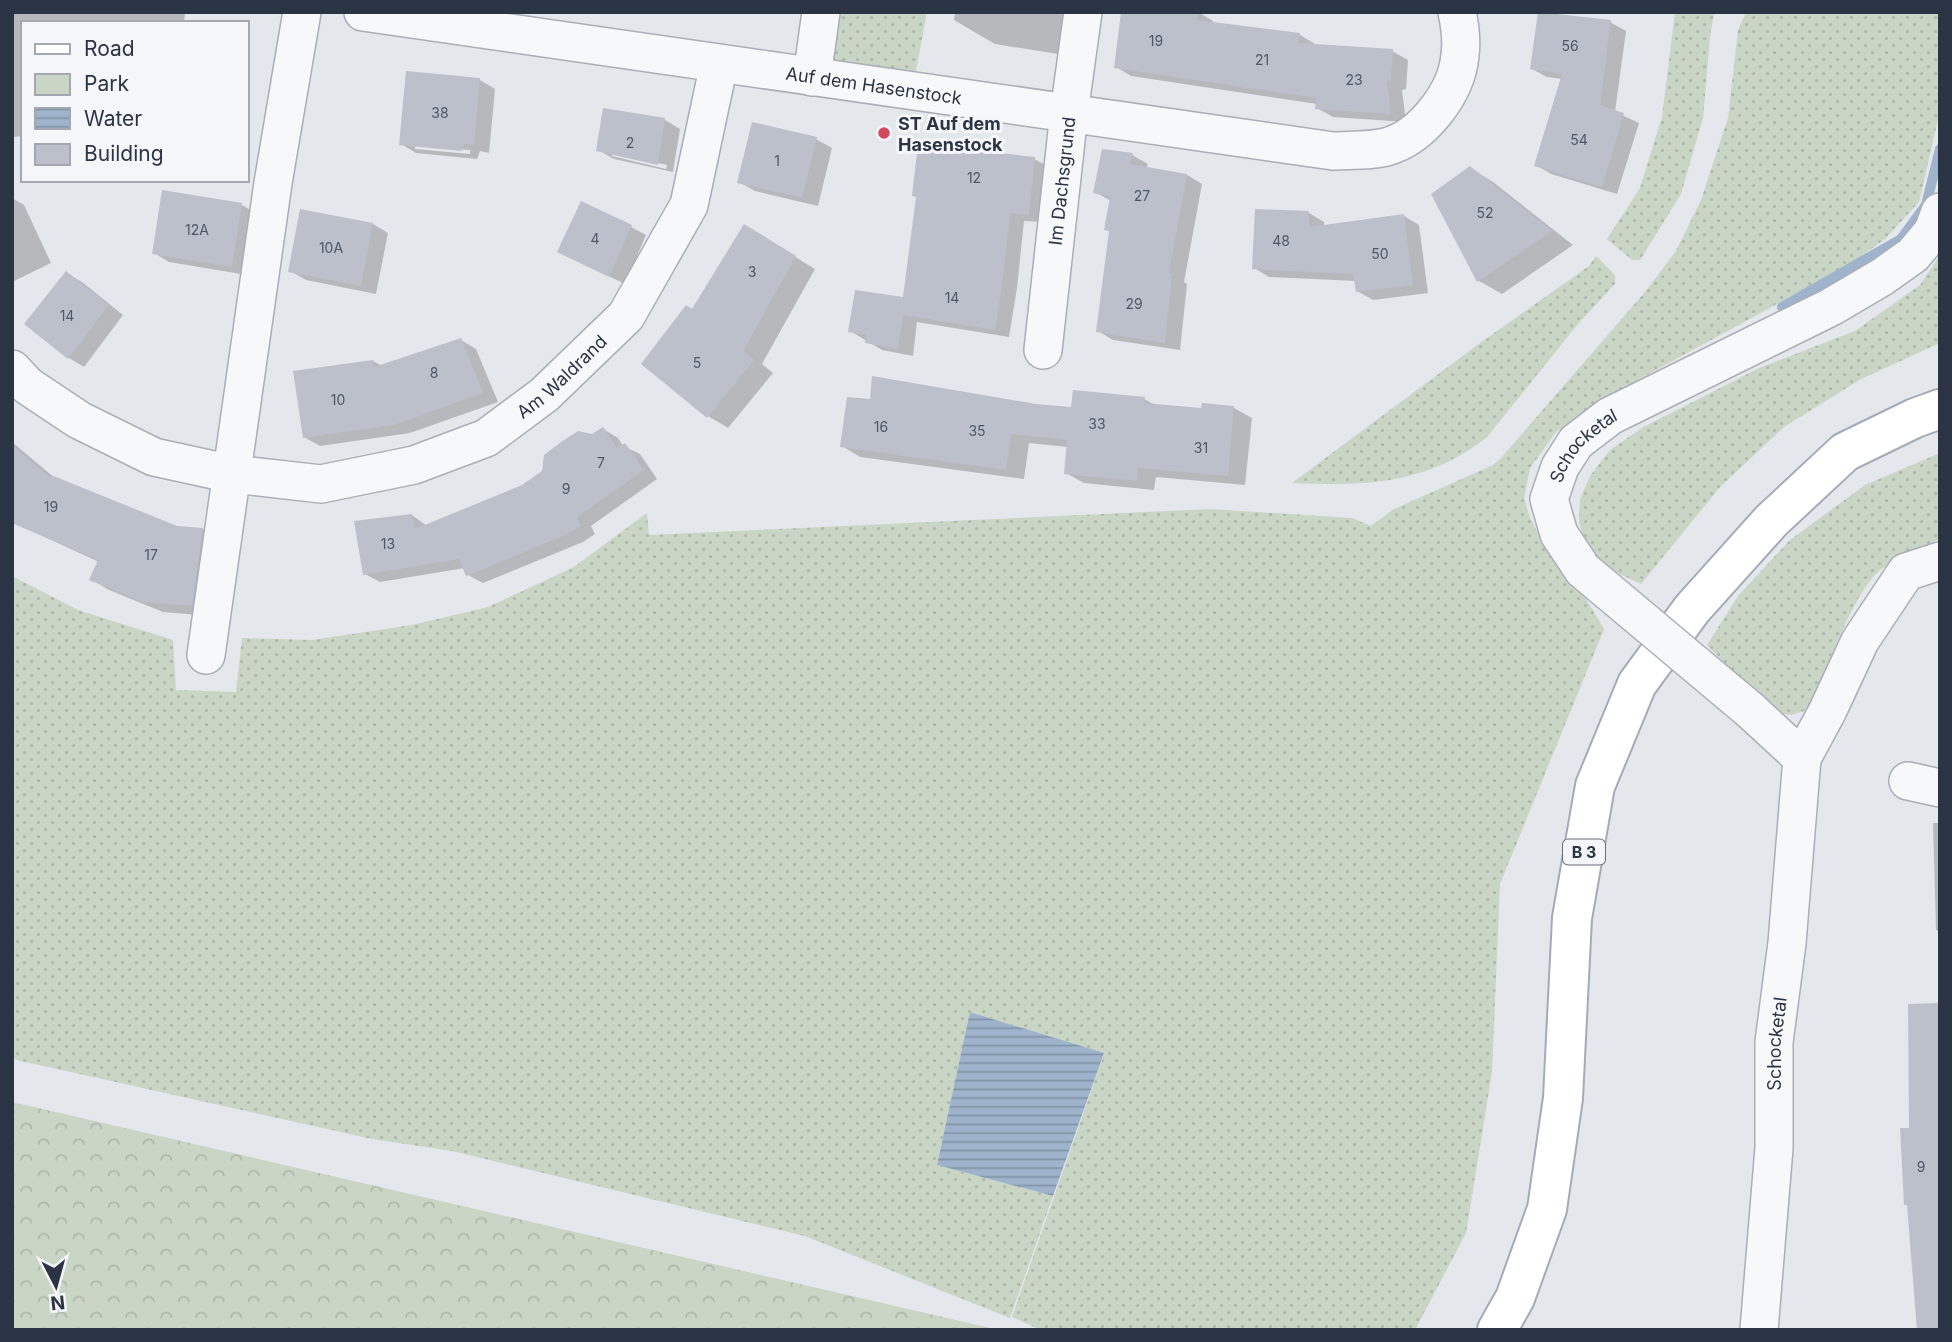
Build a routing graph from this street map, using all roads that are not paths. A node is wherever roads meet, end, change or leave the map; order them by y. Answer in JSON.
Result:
{"nodes":[{"id":1,"x":302,"y":12,"type":"edge"},
{"id":2,"x":363,"y":12,"type":"edge"},
{"id":3,"x":821,"y":12,"type":"edge"},
{"id":4,"x":1083,"y":12,"type":"edge"},
{"id":5,"x":1457,"y":12,"type":"edge"},
{"id":6,"x":719,"y":64,"type":"junction"},
{"id":7,"x":812,"y":78,"type":"junction"},
{"id":8,"x":1069,"y":113,"type":"junction"},
{"id":9,"x":1940,"y":212,"type":"edge"},
{"id":10,"x":1043,"y":350,"type":"dead end"},
{"id":11,"x":12,"y":369,"type":"edge"},
{"id":12,"x":1940,"y":409,"type":"edge"},
{"id":13,"x":232,"y":474,"type":"junction"},
{"id":14,"x":1940,"y":561,"type":"edge"},
{"id":15,"x":206,"y":655,"type":"dead end"},
{"id":16,"x":1802,"y":758,"type":"junction"},
{"id":17,"x":1497,"y":1330,"type":"edge"},
{"id":18,"x":1759,"y":1330,"type":"edge"}],
"edges":[{"from":1,"to":13,"type":"street"},
{"from":2,"to":6,"type":"street","name":"Auf dem Hasenstock"},
{"from":3,"to":7,"type":"street"},
{"from":4,"to":8,"type":"street","name":"Im Dachsgrund"},
{"from":5,"to":8,"type":"street","name":"Auf dem Hasenstock"},
{"from":6,"to":7,"type":"street","name":"Auf dem Hasenstock"},
{"from":6,"to":13,"type":"street","name":"Am Waldrand"},
{"from":7,"to":8,"type":"street","name":"Auf dem Hasenstock"},
{"from":8,"to":10,"type":"street","name":"Im Dachsgrund"},
{"from":9,"to":16,"type":"street","name":"Schocketal","bridge":true},
{"from":11,"to":13,"type":"street","name":"Am Waldrand"},
{"from":12,"to":17,"type":"main road","number":"B 3"},
{"from":13,"to":15,"type":"street"},
{"from":14,"to":16,"type":"street","name":"Schocketal"},
{"from":16,"to":18,"type":"street","name":"Schocketal"}]}
